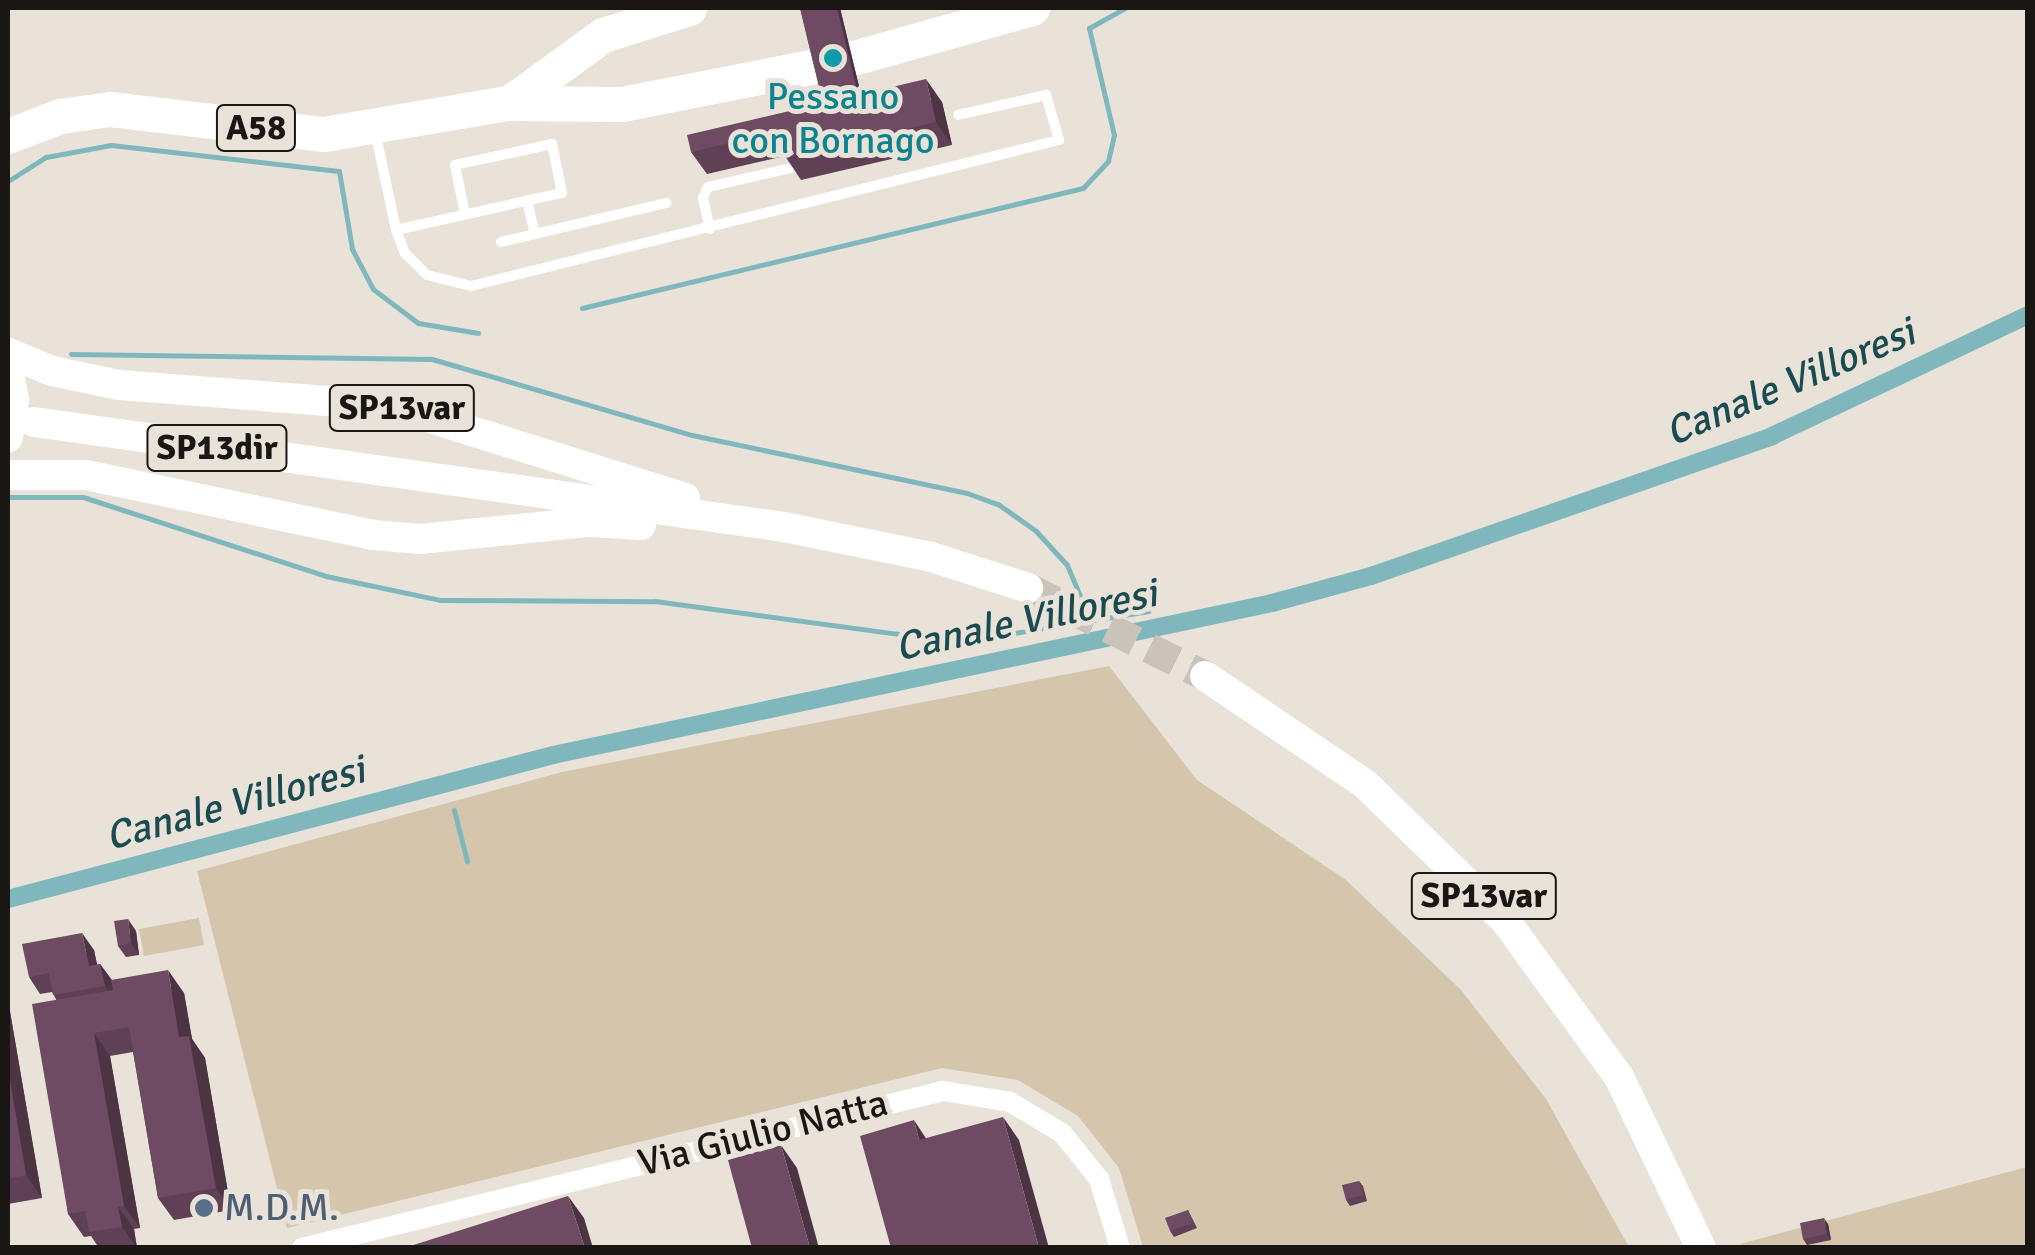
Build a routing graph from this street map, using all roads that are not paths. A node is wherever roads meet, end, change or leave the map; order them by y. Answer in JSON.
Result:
{"nodes":[{"id":1,"x":689,"y":8,"type":"edge"},
{"id":2,"x":1032,"y":8,"type":"edge"},
{"id":3,"x":508,"y":103,"type":"junction"},
{"id":4,"x":958,"y":115,"type":"dead end"},
{"id":5,"x":374,"y":130,"type":"junction"},
{"id":6,"x":8,"y":136,"type":"edge"},
{"id":7,"x":795,"y":167,"type":"edge"},
{"id":8,"x":526,"y":200,"type":"junction"},
{"id":9,"x":666,"y":203,"type":"dead end"},
{"id":10,"x":465,"y":214,"type":"junction"},
{"id":11,"x":710,"y":229,"type":"junction"},
{"id":12,"x":396,"y":230,"type":"junction"},
{"id":13,"x":535,"y":234,"type":"junction"},
{"id":14,"x":501,"y":242,"type":"dead end"},
{"id":15,"x":8,"y":353,"type":"edge"},
{"id":16,"x":8,"y":368,"type":"edge"},
{"id":17,"x":34,"y":422,"type":"dead end"},
{"id":18,"x":8,"y":438,"type":"edge"},
{"id":19,"x":401,"y":474,"type":"joint"},
{"id":20,"x":8,"y":475,"type":"edge"},
{"id":21,"x":784,"y":527,"type":"junction"},
{"id":22,"x":1028,"y":588,"type":"tunnel mouth"},
{"id":23,"x":1205,"y":676,"type":"tunnel mouth"},
{"id":24,"x":328,"y":1243,"type":"edge"},
{"id":25,"x":302,"y":1248,"type":"edge"},
{"id":26,"x":1120,"y":1248,"type":"edge"},
{"id":27,"x":1701,"y":1248,"type":"edge"}],
"edges":[{"from":1,"to":3,"type":"highway","number":"A58"},
{"from":2,"to":3,"type":"highway","number":"A58"},
{"from":3,"to":5,"type":"highway","number":"A58"},
{"from":4,"to":11,"type":"lane"},
{"from":5,"to":6,"type":"highway","number":"A58"},
{"from":5,"to":12,"type":"lane"},
{"from":7,"to":11,"type":"lane"},
{"from":8,"to":10,"type":"lane"},
{"from":8,"to":10,"type":"lane"},
{"from":8,"to":13,"type":"lane"},
{"from":9,"to":13,"type":"lane"},
{"from":10,"to":12,"type":"lane"},
{"from":11,"to":12,"type":"lane"},
{"from":13,"to":14,"type":"lane"},
{"from":15,"to":21,"type":"main road","number":"SP13var"},
{"from":16,"to":18,"type":"main road"},
{"from":17,"to":19,"type":"main road","number":"SP13dir"},
{"from":19,"to":21,"type":"main road","number":"SP13var"},
{"from":20,"to":21,"type":"main road","number":"SP13var"},
{"from":21,"to":22,"type":"main road","number":"SP13var"},
{"from":23,"to":27,"type":"main road","number":"SP13var"},
{"from":24,"to":25,"type":"street","name":"Via Giulio Natta"},
{"from":24,"to":26,"type":"street","name":"Via Giulio Natta"}]}
